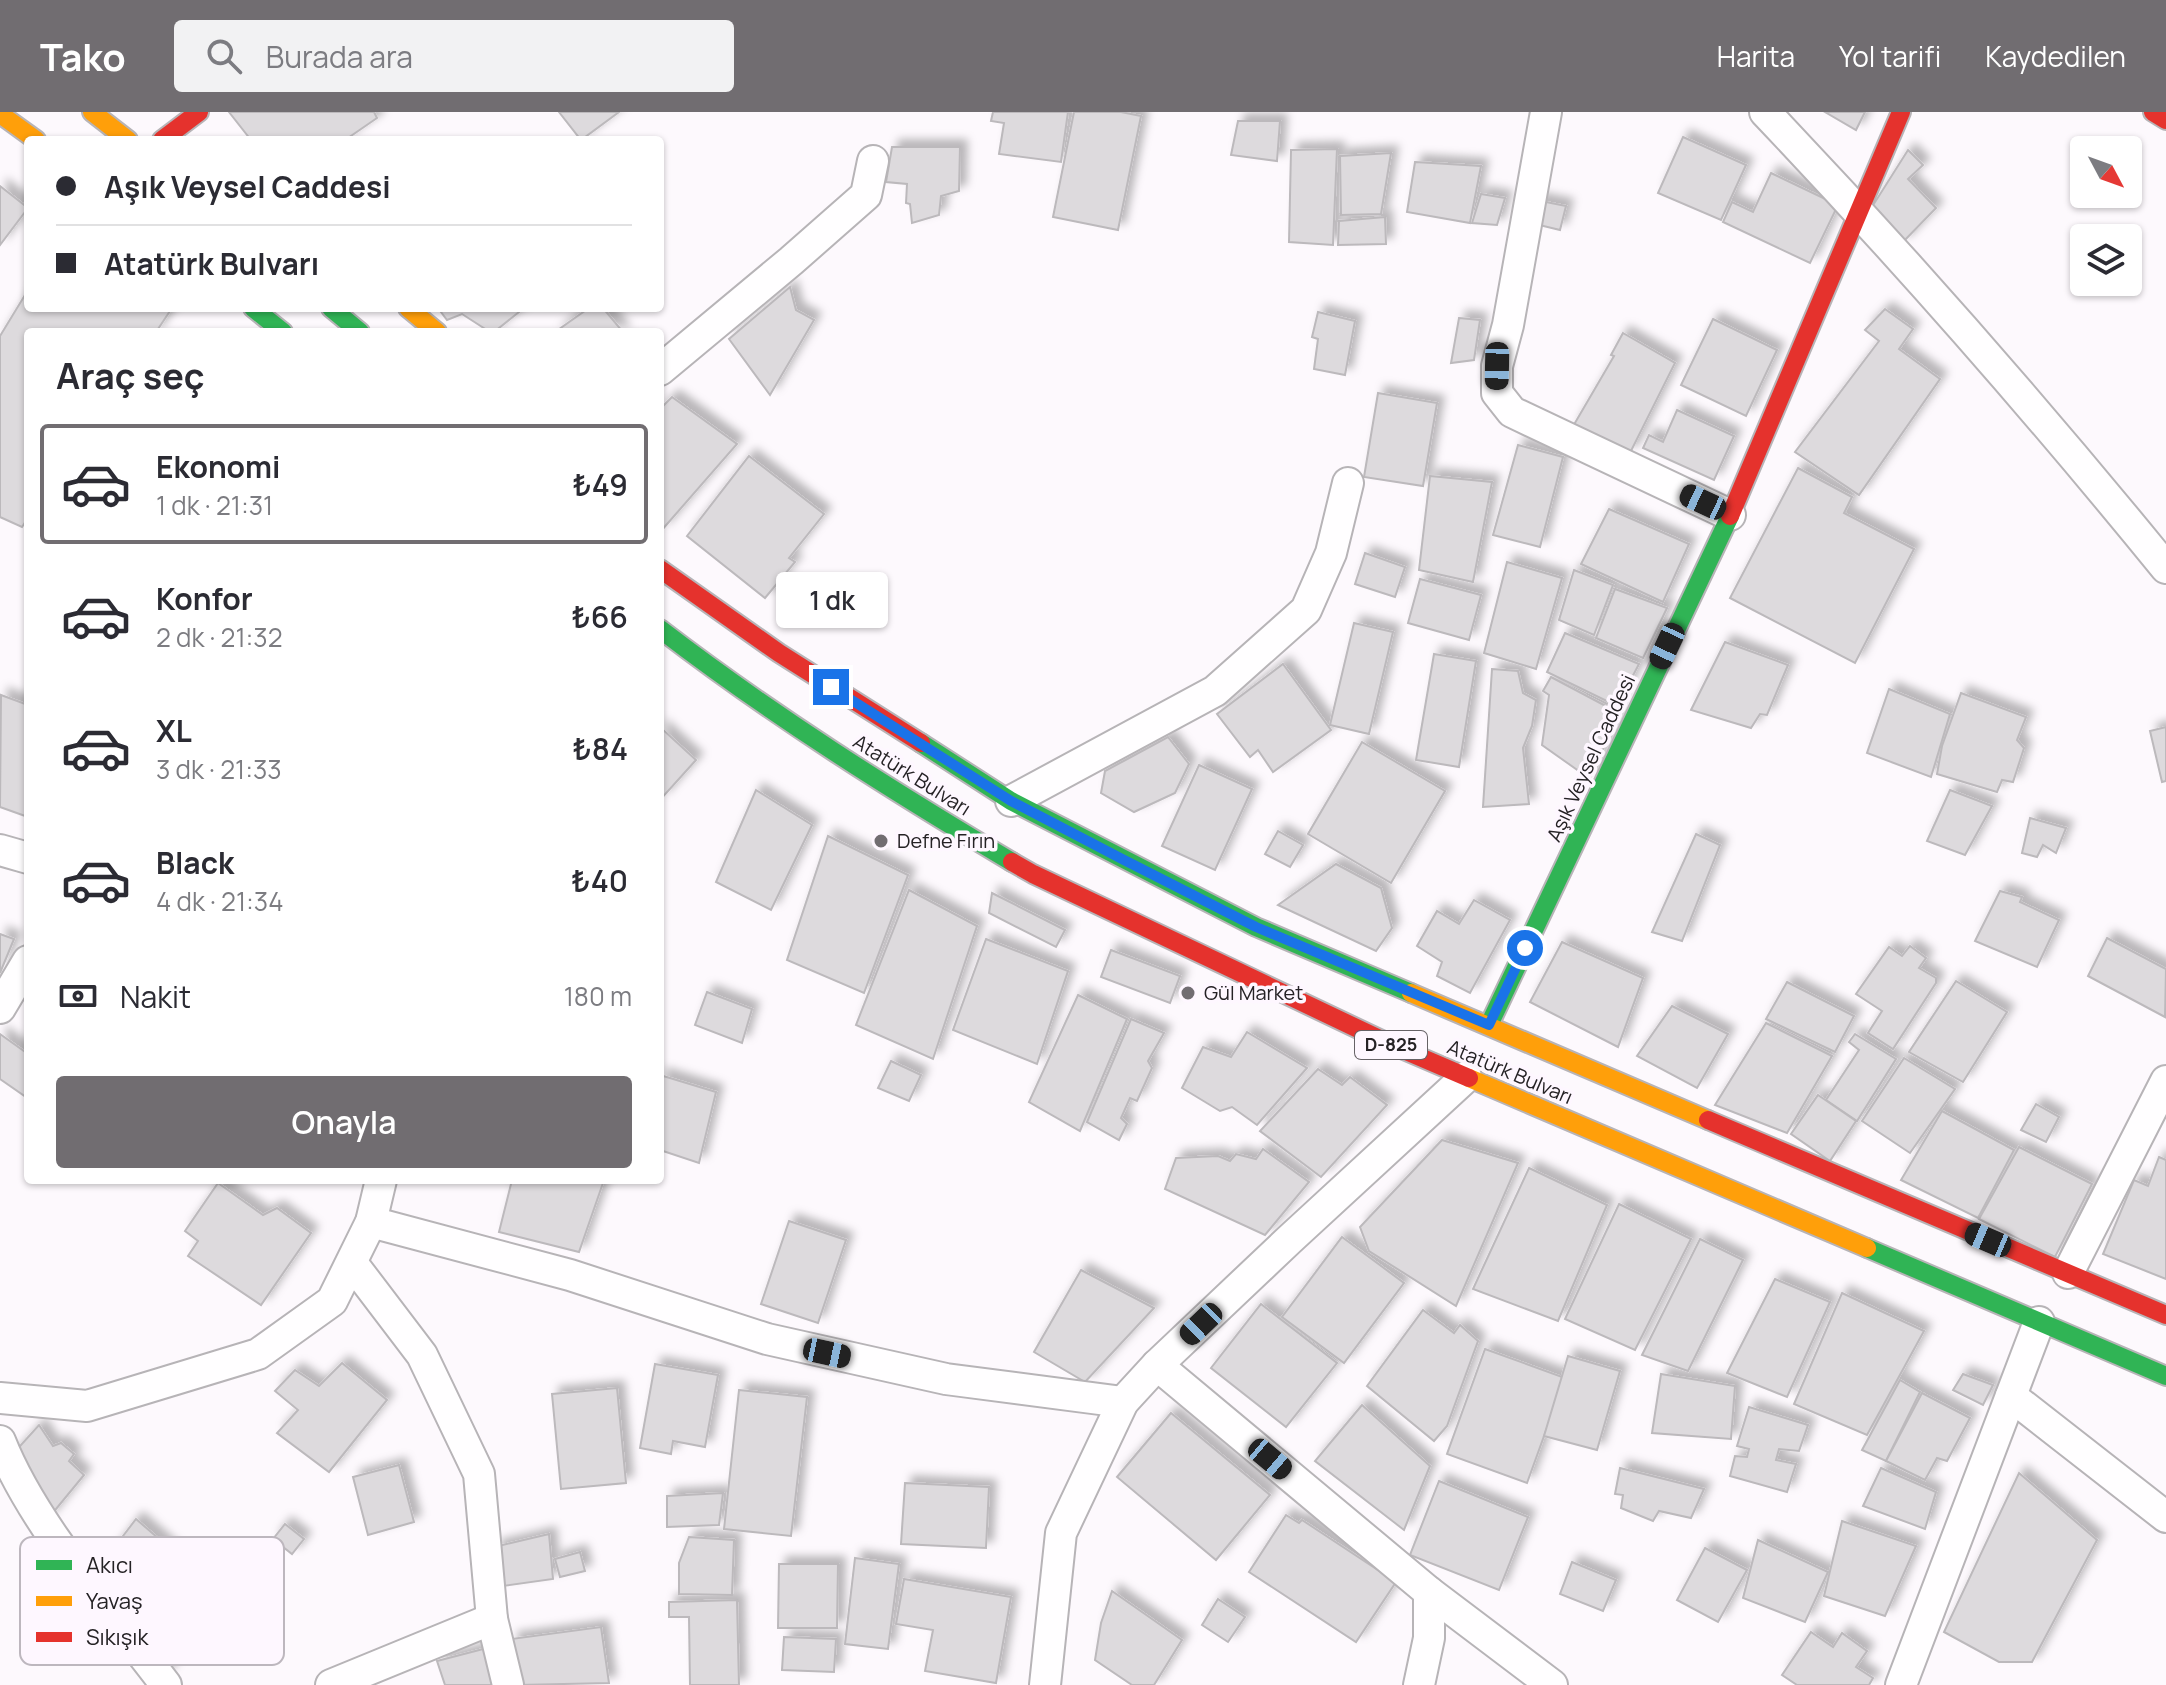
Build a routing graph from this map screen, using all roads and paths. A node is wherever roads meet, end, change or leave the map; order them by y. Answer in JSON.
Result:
{"nodes":[{"id":1,"x":92,"y":112,"type":"edge"},
{"id":2,"x":199,"y":112,"type":"edge"},
{"id":3,"x":1546,"y":112,"type":"edge"},
{"id":4,"x":1765,"y":112,"type":"edge"},
{"id":5,"x":1901,"y":112,"type":"edge"},
{"id":6,"x":2153,"y":112,"type":"edge"},
{"id":7,"x":0,"y":114,"type":"edge"},
{"id":8,"x":2166,"y":120,"type":"edge"},
{"id":9,"x":30,"y":136,"type":"edge"},
{"id":10,"x":123,"y":136,"type":"edge"},
{"id":11,"x":167,"y":136,"type":"edge"},
{"id":12,"x":873,"y":161,"type":"dead end"},
{"id":13,"x":1857,"y":213,"type":"junction"},
{"id":14,"x":258,"y":312,"type":"edge"},
{"id":15,"x":336,"y":312,"type":"edge"},
{"id":16,"x":413,"y":312,"type":"edge"},
{"id":17,"x":278,"y":328,"type":"edge"},
{"id":18,"x":355,"y":328,"type":"edge"},
{"id":19,"x":432,"y":328,"type":"edge"},
{"id":20,"x":664,"y":367,"type":"edge"},
{"id":21,"x":1348,"y":483,"type":"dead end"},
{"id":22,"x":1730,"y":515,"type":"junction"},
{"id":23,"x":2166,"y":568,"type":"edge"},
{"id":24,"x":664,"y":572,"type":"edge"},
{"id":25,"x":664,"y":632,"type":"edge"},
{"id":26,"x":1011,"y":801,"type":"junction"},
{"id":27,"x":0,"y":850,"type":"edge"},
{"id":28,"x":24,"y":857,"type":"edge"},
{"id":29,"x":24,"y":968,"type":"edge"},
{"id":30,"x":0,"y":1008,"type":"edge"},
{"id":31,"x":1489,"y":1025,"type":"junction"},
{"id":32,"x":1466,"y":1077,"type":"junction"},
{"id":33,"x":2166,"y":1081,"type":"edge"},
{"id":34,"x":2154,"y":1125,"type":"edge"},
{"id":35,"x":380,"y":1184,"type":"edge"},
{"id":36,"x":371,"y":1222,"type":"junction"},
{"id":37,"x":352,"y":1263,"type":"junction"},
{"id":38,"x":2064,"y":1280,"type":"junction"},
{"id":39,"x":2166,"y":1315,"type":"edge"},
{"id":40,"x":2042,"y":1316,"type":"junction"},
{"id":41,"x":1157,"y":1365,"type":"junction"},
{"id":42,"x":2166,"y":1376,"type":"edge"},
{"id":43,"x":2011,"y":1396,"type":"junction"},
{"id":44,"x":0,"y":1398,"type":"edge"},
{"id":45,"x":1123,"y":1402,"type":"junction"},
{"id":46,"x":0,"y":1441,"type":"edge"},
{"id":47,"x":2166,"y":1517,"type":"edge"},
{"id":48,"x":54,"y":1537,"type":"edge"},
{"id":49,"x":1429,"y":1592,"type":"junction"},
{"id":50,"x":492,"y":1619,"type":"junction"},
{"id":51,"x":151,"y":1665,"type":"edge"},
{"id":52,"x":166,"y":1685,"type":"edge"},
{"id":53,"x":331,"y":1685,"type":"edge"},
{"id":54,"x":508,"y":1685,"type":"edge"},
{"id":55,"x":1045,"y":1685,"type":"edge"},
{"id":56,"x":1419,"y":1685,"type":"edge"},
{"id":57,"x":1552,"y":1685,"type":"edge"},
{"id":58,"x":1901,"y":1685,"type":"edge"}],
"edges":[{"from":1,"to":10,"type":"main road"},
{"from":2,"to":11,"type":"main road"},
{"from":3,"to":22,"type":"street"},
{"from":4,"to":13,"type":"street"},
{"from":5,"to":13,"type":"main road","name":"Aşık Veysel Caddesi"},
{"from":6,"to":8,"type":"main road"},
{"from":7,"to":9,"type":"main road"},
{"from":12,"to":20,"type":"street"},
{"from":13,"to":22,"type":"main road","name":"Aşık Veysel Caddesi"},
{"from":13,"to":23,"type":"street"},
{"from":14,"to":17,"type":"main road"},
{"from":15,"to":18,"type":"main road"},
{"from":16,"to":19,"type":"main road"},
{"from":21,"to":26,"type":"street"},
{"from":22,"to":31,"type":"main road","name":"Aşık Veysel Caddesi"},
{"from":24,"to":26,"type":"main road","name":"Atatürk Bulvarı","number":"D-825"},
{"from":25,"to":32,"type":"main road","name":"Atatürk Bulvarı","number":"D-825"},
{"from":26,"to":31,"type":"main road","name":"Atatürk Bulvarı","number":"D-825"},
{"from":27,"to":28,"type":"street"},
{"from":29,"to":30,"type":"street"},
{"from":31,"to":38,"type":"main road","name":"Atatürk Bulvarı","number":"D-825"},
{"from":32,"to":40,"type":"main road","name":"Atatürk Bulvarı","number":"D-825"},
{"from":32,"to":41,"type":"street"},
{"from":33,"to":34,"type":"street"},
{"from":34,"to":38,"type":"street"},
{"from":35,"to":36,"type":"street"},
{"from":36,"to":37,"type":"street"},
{"from":36,"to":45,"type":"street"},
{"from":37,"to":44,"type":"street"},
{"from":37,"to":50,"type":"street"},
{"from":38,"to":39,"type":"main road","name":"Atatürk Bulvarı","number":"D-825"},
{"from":40,"to":42,"type":"main road","name":"Atatürk Bulvarı","number":"D-825"},
{"from":40,"to":43,"type":"street"},
{"from":41,"to":45,"type":"street"},
{"from":41,"to":49,"type":"street"},
{"from":43,"to":47,"type":"street"},
{"from":43,"to":58,"type":"street"},
{"from":45,"to":55,"type":"street"},
{"from":46,"to":48,"type":"street"},
{"from":49,"to":56,"type":"street"},
{"from":49,"to":57,"type":"street"},
{"from":50,"to":53,"type":"street"},
{"from":50,"to":54,"type":"street"},
{"from":51,"to":52,"type":"street"}]}
